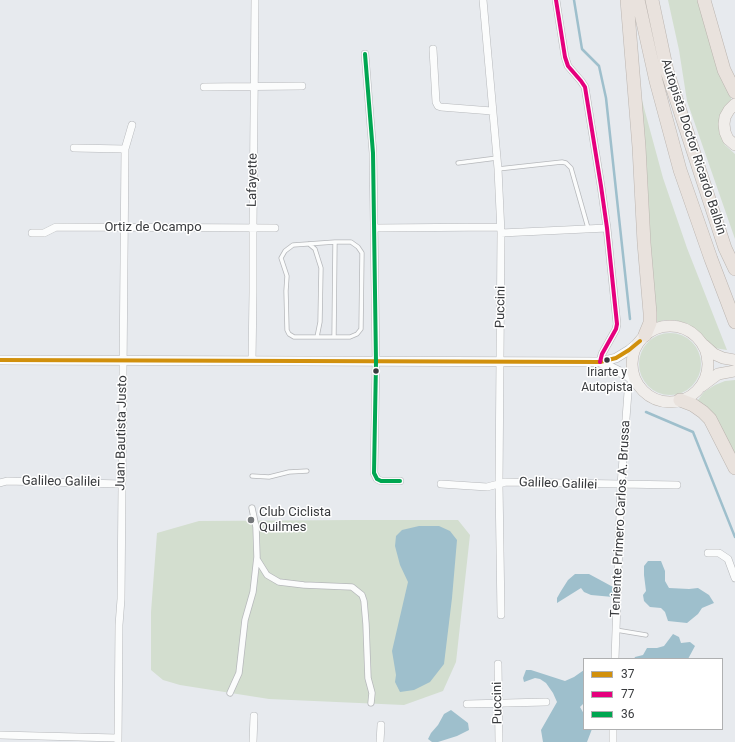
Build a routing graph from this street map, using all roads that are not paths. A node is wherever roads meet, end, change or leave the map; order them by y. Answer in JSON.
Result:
{"nodes":[{"id":1,"x":255,"y":0,"type":"edge"},
{"id":2,"x":483,"y":0,"type":"edge"},
{"id":3,"x":556,"y":0,"type":"edge"},
{"id":4,"x":627,"y":0,"type":"edge"},
{"id":5,"x":638,"y":0,"type":"edge"},
{"id":6,"x":652,"y":0,"type":"edge"},
{"id":7,"x":704,"y":0,"type":"edge"},
{"id":8,"x":433,"y":49,"type":"dead end"},
{"id":9,"x":365,"y":54,"type":"dead end"},
{"id":10,"x":302,"y":86,"type":"dead end"},
{"id":11,"x":204,"y":87,"type":"dead end"},
{"id":12,"x":254,"y":87,"type":"junction"},
{"id":13,"x":735,"y":92,"type":"edge"},
{"id":14,"x":735,"y":104,"type":"edge"},
{"id":15,"x":492,"y":111,"type":"junction"},
{"id":16,"x":132,"y":125,"type":"dead end"},
{"id":17,"x":735,"y":145,"type":"edge"},
{"id":18,"x":74,"y":148,"type":"dead end"},
{"id":19,"x":125,"y":149,"type":"junction"},
{"id":20,"x":497,"y":158,"type":"junction"},
{"id":21,"x":458,"y":163,"type":"dead end"},
{"id":22,"x":498,"y":168,"type":"junction"},
{"id":23,"x":125,"y":228,"type":"junction"},
{"id":24,"x":253,"y":228,"type":"junction"},
{"id":25,"x":275,"y":228,"type":"dead end"},
{"id":26,"x":374,"y":228,"type":"junction"},
{"id":27,"x":588,"y":228,"type":"junction"},
{"id":28,"x":607,"y":228,"type":"junction"},
{"id":29,"x":500,"y":230,"type":"junction"},
{"id":30,"x":32,"y":233,"type":"dead end"},
{"id":31,"x":336,"y":242,"type":"junction"},
{"id":32,"x":309,"y":244,"type":"junction"},
{"id":33,"x":735,"y":269,"type":"edge"},
{"id":34,"x":735,"y":322,"type":"edge"},
{"id":35,"x":317,"y":337,"type":"junction"},
{"id":36,"x":334,"y":337,"type":"junction"},
{"id":37,"x":642,"y":338,"type":"junction"},
{"id":38,"x":702,"y":343,"type":"junction"},
{"id":39,"x":0,"y":360,"type":"edge"},
{"id":40,"x":123,"y":360,"type":"junction"},
{"id":41,"x":735,"y":360,"type":"edge"},
{"id":42,"x":252,"y":361,"type":"junction"},
{"id":43,"x":376,"y":362,"type":"junction"},
{"id":44,"x":600,"y":362,"type":"junction"},
{"id":45,"x":500,"y":363,"type":"junction"},
{"id":46,"x":735,"y":371,"type":"edge"},
{"id":47,"x":636,"y":383,"type":"junction"},
{"id":48,"x":698,"y":389,"type":"junction"},
{"id":49,"x":680,"y":400,"type":"junction"},
{"id":50,"x":735,"y":468,"type":"edge"},
{"id":51,"x":307,"y":471,"type":"dead end"},
{"id":52,"x":252,"y":476,"type":"dead end"},
{"id":53,"x":400,"y":482,"type":"dead end"},
{"id":54,"x":0,"y":483,"type":"edge"},
{"id":55,"x":122,"y":484,"type":"junction"},
{"id":56,"x":441,"y":484,"type":"dead end"},
{"id":57,"x":499,"y":484,"type":"junction"},
{"id":58,"x":621,"y":485,"type":"junction"},
{"id":59,"x":676,"y":485,"type":"dead end"},
{"id":60,"x":252,"y":508,"type":"dead end"},
{"id":61,"x":708,"y":553,"type":"dead end"},
{"id":62,"x":257,"y":559,"type":"junction"},
{"id":63,"x":735,"y":578,"type":"edge"},
{"id":64,"x":501,"y":615,"type":"dead end"},
{"id":65,"x":616,"y":630,"type":"junction"},
{"id":66,"x":646,"y":635,"type":"dead end"},
{"id":67,"x":615,"y":658,"type":"edge"},
{"id":68,"x":498,"y":664,"type":"dead end"},
{"id":69,"x":230,"y":692,"type":"dead end"},
{"id":70,"x":499,"y":702,"type":"junction"},
{"id":71,"x":546,"y":702,"type":"dead end"},
{"id":72,"x":370,"y":703,"type":"dead end"},
{"id":73,"x":467,"y":704,"type":"dead end"},
{"id":74,"x":254,"y":716,"type":"dead end"},
{"id":75,"x":381,"y":725,"type":"dead end"},
{"id":76,"x":613,"y":730,"type":"edge"},
{"id":77,"x":0,"y":734,"type":"edge"},
{"id":78,"x":118,"y":740,"type":"edge"},
{"id":79,"x":253,"y":742,"type":"edge"},
{"id":80,"x":380,"y":742,"type":"edge"},
{"id":81,"x":499,"y":742,"type":"edge"},
{"id":82,"x":613,"y":742,"type":"edge"}],
"edges":[{"from":1,"to":12,"type":"street","name":"Lafayette"},
{"from":2,"to":15,"type":"street","name":"Puccini"},
{"from":3,"to":28,"type":"street"},
{"from":4,"to":37,"type":"highway"},
{"from":5,"to":34,"type":"highway","name":"Autopista Doctor Ricardo Balbín"},
{"from":6,"to":33,"type":"highway","name":"Autopista Doctor Ricardo Balbín"},
{"from":7,"to":13,"type":"highway"},
{"from":8,"to":15,"type":"street"},
{"from":9,"to":26,"type":"street"},
{"from":10,"to":12,"type":"street"},
{"from":11,"to":12,"type":"street"},
{"from":12,"to":24,"type":"street","name":"Lafayette"},
{"from":14,"to":17,"type":"main road"},
{"from":15,"to":20,"type":"street","name":"Puccini"},
{"from":16,"to":19,"type":"street","name":"Juan Bautista Justo"},
{"from":18,"to":19,"type":"street"},
{"from":19,"to":23,"type":"street","name":"Juan Bautista Justo"},
{"from":20,"to":21,"type":"lane"},
{"from":20,"to":22,"type":"street","name":"Puccini"},
{"from":22,"to":27,"type":"lane"},
{"from":22,"to":29,"type":"street","name":"Puccini"},
{"from":23,"to":24,"type":"street","name":"Ortiz de Ocampo"},
{"from":23,"to":30,"type":"street","name":"Ortiz de Ocampo"},
{"from":23,"to":40,"type":"street","name":"Juan Bautista Justo"},
{"from":24,"to":25,"type":"street","name":"Ortiz de Ocampo"},
{"from":24,"to":42,"type":"street","name":"Lafayette"},
{"from":26,"to":29,"type":"street"},
{"from":26,"to":43,"type":"street"},
{"from":27,"to":28,"type":"street"},
{"from":27,"to":29,"type":"street"},
{"from":28,"to":44,"type":"street"},
{"from":29,"to":45,"type":"street","name":"Puccini"},
{"from":31,"to":32,"type":"lane"},
{"from":31,"to":36,"type":"lane"},
{"from":31,"to":36,"type":"lane"},
{"from":32,"to":35,"type":"lane"},
{"from":32,"to":35,"type":"lane"},
{"from":35,"to":36,"type":"lane"},
{"from":37,"to":38,"type":"main road"},
{"from":37,"to":44,"type":"street"},
{"from":37,"to":47,"type":"main road"},
{"from":38,"to":41,"type":"main road"},
{"from":38,"to":48,"type":"main road"},
{"from":39,"to":40,"type":"street"},
{"from":40,"to":42,"type":"street"},
{"from":40,"to":55,"type":"street","name":"Juan Bautista Justo"},
{"from":42,"to":43,"type":"street"},
{"from":43,"to":45,"type":"street"},
{"from":43,"to":53,"type":"street"},
{"from":44,"to":45,"type":"street"},
{"from":44,"to":47,"type":"street"},
{"from":45,"to":57,"type":"street","name":"Puccini"},
{"from":46,"to":48,"type":"main road"},
{"from":47,"to":49,"type":"main road"},
{"from":47,"to":58,"type":"street","name":"Teniente Primero Carlos A. Brussa"},
{"from":48,"to":49,"type":"main road"},
{"from":49,"to":50,"type":"highway"},
{"from":51,"to":52,"type":"lane"},
{"from":54,"to":55,"type":"street","name":"Galileo Galilei"},
{"from":55,"to":78,"type":"street","name":"Juan Bautista Justo"},
{"from":56,"to":57,"type":"street","name":"Galileo Galilei"},
{"from":57,"to":58,"type":"street","name":"Galileo Galilei"},
{"from":57,"to":64,"type":"street","name":"Puccini"},
{"from":58,"to":59,"type":"street","name":"Galileo Galilei"},
{"from":58,"to":65,"type":"street","name":"Teniente Primero Carlos A. Brussa"},
{"from":60,"to":62,"type":"street"},
{"from":61,"to":63,"type":"street"},
{"from":62,"to":69,"type":"street"},
{"from":62,"to":72,"type":"street"},
{"from":65,"to":66,"type":"lane"},
{"from":65,"to":67,"type":"street","name":"Teniente Primero Carlos A. Brussa"},
{"from":68,"to":70,"type":"street","name":"Puccini"},
{"from":70,"to":71,"type":"street"},
{"from":70,"to":73,"type":"street"},
{"from":70,"to":81,"type":"street","name":"Puccini"},
{"from":74,"to":79,"type":"street"},
{"from":75,"to":80,"type":"street"},
{"from":76,"to":82,"type":"street"},
{"from":77,"to":78,"type":"street"}]}
